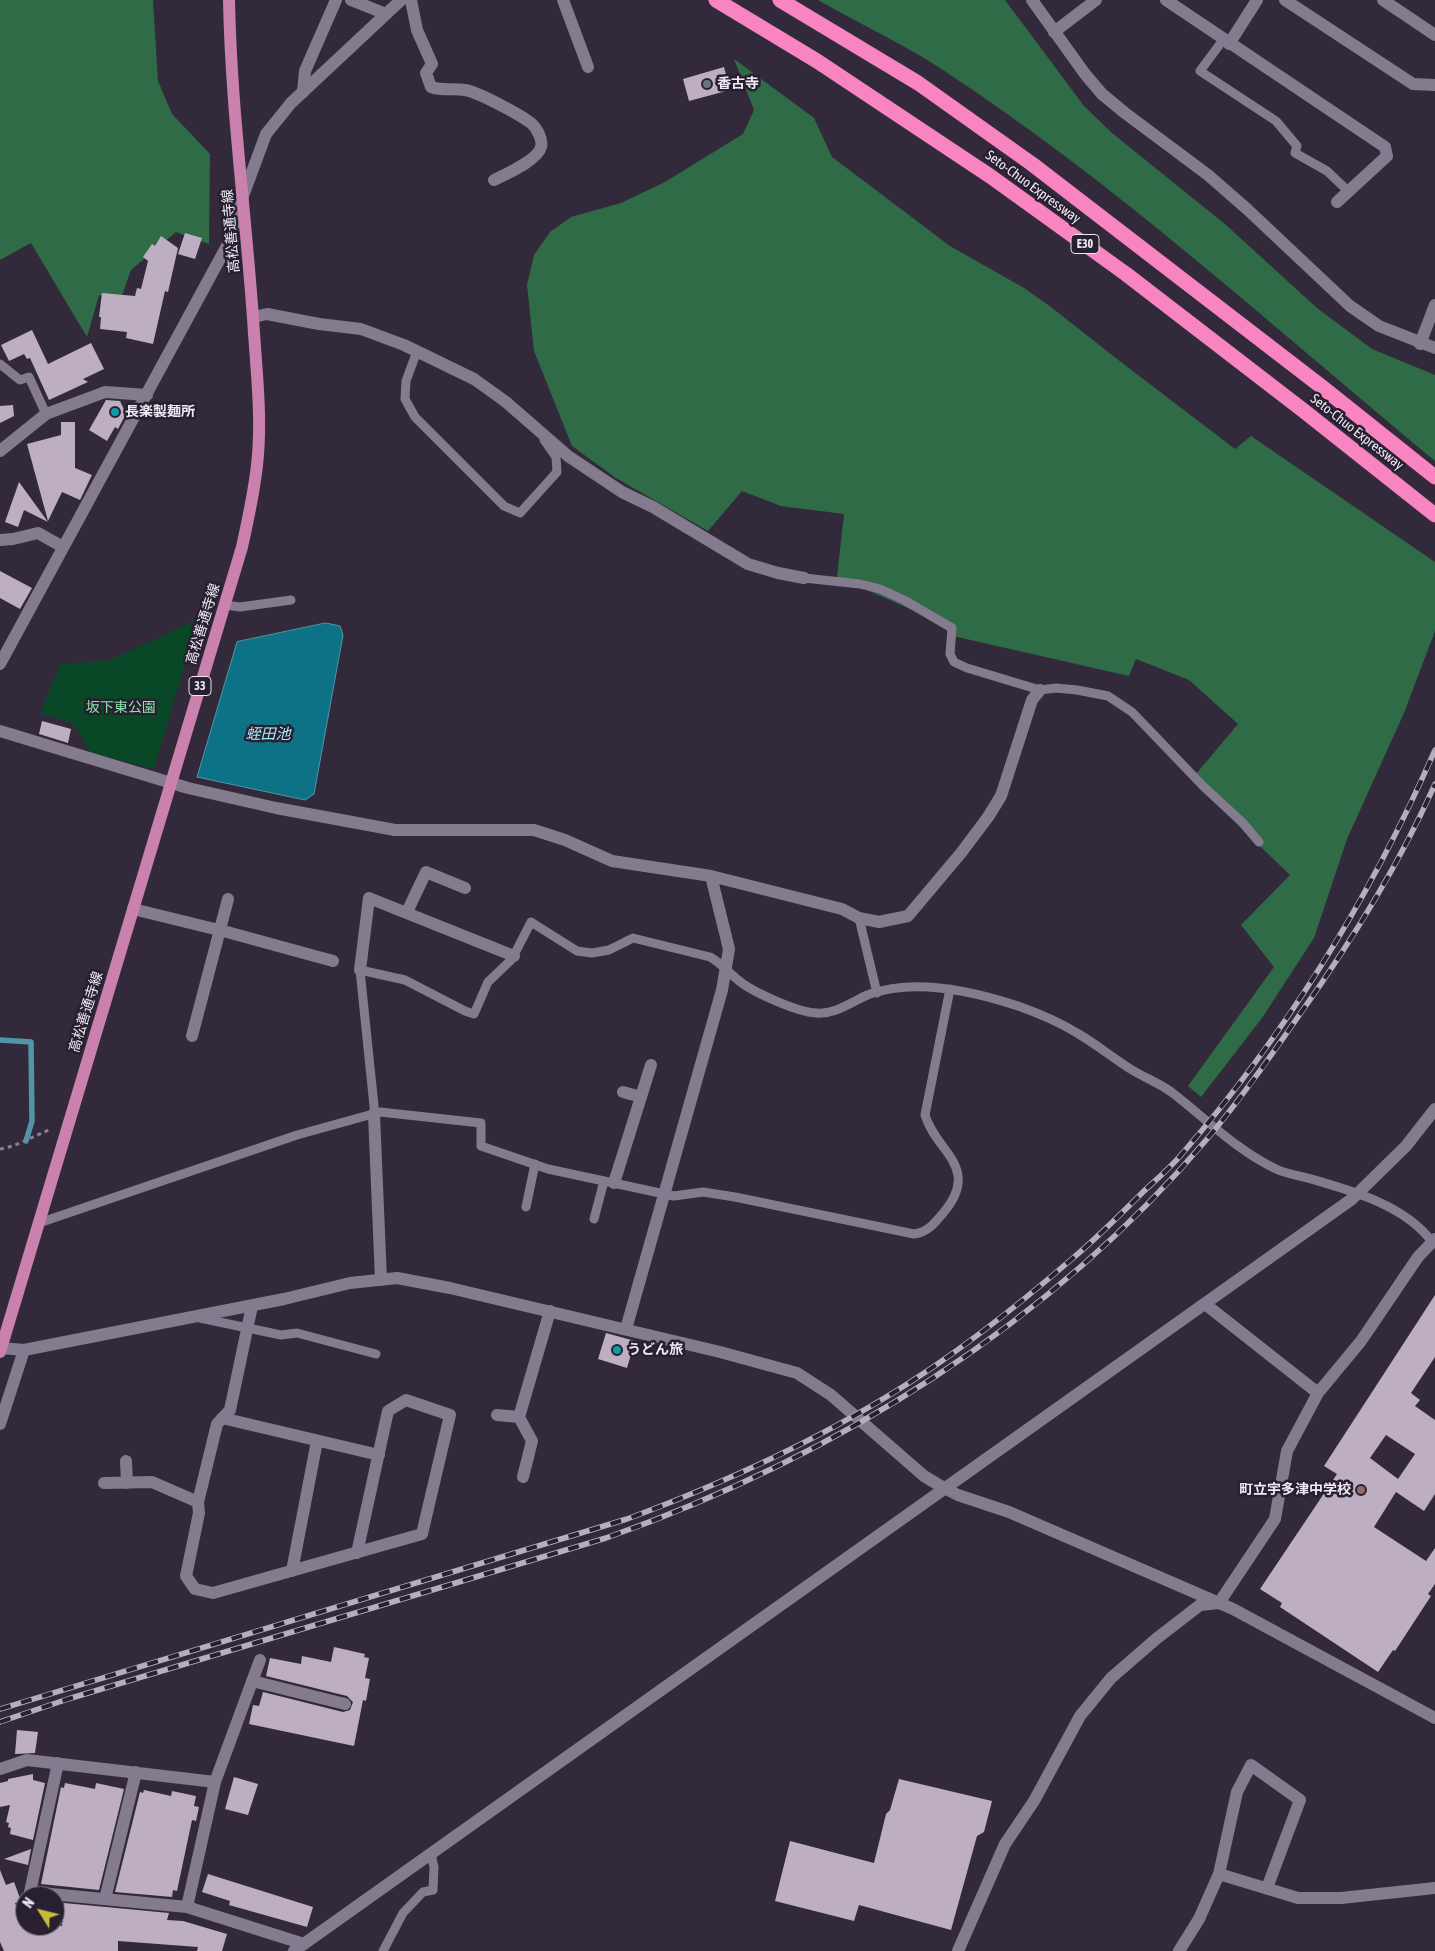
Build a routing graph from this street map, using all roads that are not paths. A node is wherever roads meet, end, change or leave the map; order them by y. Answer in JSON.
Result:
{"nodes":[{"id":1,"x":229,"y":0,"type":"edge"},
{"id":2,"x":336,"y":0,"type":"edge"},
{"id":3,"x":351,"y":0,"type":"edge"},
{"id":4,"x":401,"y":0,"type":"edge"},
{"id":5,"x":412,"y":0,"type":"edge"},
{"id":6,"x":563,"y":0,"type":"edge"},
{"id":7,"x":716,"y":0,"type":"edge"},
{"id":8,"x":780,"y":0,"type":"edge"},
{"id":9,"x":1032,"y":0,"type":"edge"},
{"id":10,"x":1096,"y":0,"type":"edge"},
{"id":11,"x":1166,"y":0,"type":"edge"},
{"id":12,"x":1257,"y":0,"type":"edge"},
{"id":13,"x":1285,"y":0,"type":"edge"},
{"id":14,"x":1383,"y":0,"type":"edge"},
{"id":15,"x":386,"y":14,"type":"junction"},
{"id":16,"x":1054,"y":32,"type":"junction"},
{"id":17,"x":1435,"y":35,"type":"edge"},
{"id":18,"x":1226,"y":42,"type":"junction"},
{"id":19,"x":588,"y":67,"type":"dead end"},
{"id":20,"x":1435,"y":84,"type":"edge"},
{"id":21,"x":303,"y":92,"type":"junction"},
{"id":22,"x":494,"y":180,"type":"dead end"},
{"id":23,"x":1348,"y":192,"type":"junction"},
{"id":24,"x":243,"y":196,"type":"junction"},
{"id":25,"x":1336,"y":202,"type":"dead end"},
{"id":26,"x":1435,"y":305,"type":"edge"},
{"id":27,"x":253,"y":317,"type":"junction"},
{"id":28,"x":1420,"y":344,"type":"junction"},
{"id":29,"x":1435,"y":348,"type":"edge"},
{"id":30,"x":417,"y":351,"type":"junction"},
{"id":31,"x":0,"y":364,"type":"edge"},
{"id":32,"x":147,"y":395,"type":"junction"},
{"id":33,"x":46,"y":414,"type":"junction"},
{"id":34,"x":534,"y":426,"type":"junction"},
{"id":35,"x":0,"y":451,"type":"edge"},
{"id":36,"x":1435,"y":477,"type":"edge"},
{"id":37,"x":1435,"y":514,"type":"edge"},
{"id":38,"x":0,"y":540,"type":"edge"},
{"id":39,"x":63,"y":547,"type":"junction"},
{"id":40,"x":804,"y":578,"type":"joint"},
{"id":41,"x":291,"y":600,"type":"dead end"},
{"id":42,"x":225,"y":605,"type":"junction"},
{"id":43,"x":0,"y":664,"type":"edge"},
{"id":44,"x":1040,"y":690,"type":"junction"},
{"id":45,"x":0,"y":732,"type":"edge"},
{"id":46,"x":171,"y":783,"type":"junction"},
{"id":47,"x":1259,"y":842,"type":"dead end"},
{"id":48,"x":711,"y":876,"type":"junction"},
{"id":49,"x":465,"y":888,"type":"dead end"},
{"id":50,"x":228,"y":899,"type":"dead end"},
{"id":51,"x":133,"y":909,"type":"junction"},
{"id":52,"x":407,"y":912,"type":"junction"},
{"id":53,"x":860,"y":918,"type":"junction"},
{"id":54,"x":220,"y":930,"type":"junction"},
{"id":55,"x":514,"y":956,"type":"junction"},
{"id":56,"x":333,"y":961,"type":"dead end"},
{"id":57,"x":726,"y":968,"type":"junction"},
{"id":58,"x":360,"y":970,"type":"junction"},
{"id":59,"x":950,"y":989,"type":"junction"},
{"id":60,"x":877,"y":992,"type":"junction"},
{"id":61,"x":192,"y":1036,"type":"dead end"},
{"id":62,"x":651,"y":1065,"type":"dead end"},
{"id":63,"x":622,"y":1092,"type":"dead end"},
{"id":64,"x":641,"y":1097,"type":"junction"},
{"id":65,"x":1435,"y":1109,"type":"edge"},
{"id":66,"x":374,"y":1114,"type":"junction"},
{"id":67,"x":535,"y":1164,"type":"junction"},
{"id":68,"x":609,"y":1182,"type":"junction"},
{"id":69,"x":665,"y":1194,"type":"junction"},
{"id":70,"x":526,"y":1207,"type":"dead end"},
{"id":71,"x":594,"y":1219,"type":"dead end"},
{"id":72,"x":39,"y":1223,"type":"junction"},
{"id":73,"x":1434,"y":1240,"type":"edge"},
{"id":74,"x":381,"y":1280,"type":"junction"},
{"id":75,"x":1205,"y":1304,"type":"junction"},
{"id":76,"x":252,"y":1306,"type":"junction"},
{"id":77,"x":550,"y":1310,"type":"junction"},
{"id":78,"x":195,"y":1317,"type":"junction"},
{"id":79,"x":247,"y":1328,"type":"junction"},
{"id":80,"x":626,"y":1329,"type":"junction"},
{"id":81,"x":1,"y":1350,"type":"edge"},
{"id":82,"x":24,"y":1350,"type":"junction"},
{"id":83,"x":376,"y":1354,"type":"dead end"},
{"id":84,"x":1318,"y":1393,"type":"junction"},
{"id":85,"x":497,"y":1415,"type":"dead end"},
{"id":86,"x":519,"y":1416,"type":"junction"},
{"id":87,"x":222,"y":1418,"type":"junction"},
{"id":88,"x":0,"y":1424,"type":"edge"},
{"id":89,"x":318,"y":1441,"type":"junction"},
{"id":90,"x":378,"y":1455,"type":"junction"},
{"id":91,"x":126,"y":1461,"type":"dead end"},
{"id":92,"x":523,"y":1477,"type":"dead end"},
{"id":93,"x":104,"y":1483,"type":"dead end"},
{"id":94,"x":127,"y":1483,"type":"junction"},
{"id":95,"x":944,"y":1488,"type":"junction"},
{"id":96,"x":198,"y":1502,"type":"junction"},
{"id":97,"x":357,"y":1553,"type":"junction"},
{"id":98,"x":292,"y":1571,"type":"junction"},
{"id":99,"x":1218,"y":1603,"type":"junction"},
{"id":100,"x":260,"y":1660,"type":"dead end"},
{"id":101,"x":252,"y":1681,"type":"junction"},
{"id":102,"x":345,"y":1704,"type":"dead end"},
{"id":103,"x":1435,"y":1718,"type":"edge"},
{"id":104,"x":58,"y":1763,"type":"junction"},
{"id":105,"x":0,"y":1769,"type":"edge"},
{"id":106,"x":136,"y":1772,"type":"junction"},
{"id":107,"x":215,"y":1782,"type":"junction"},
{"id":108,"x":431,"y":1854,"type":"junction"},
{"id":109,"x":1219,"y":1874,"type":"junction"},
{"id":110,"x":1267,"y":1888,"type":"junction"},
{"id":111,"x":1435,"y":1888,"type":"edge"},
{"id":112,"x":105,"y":1899,"type":"junction"},
{"id":113,"x":187,"y":1907,"type":"junction"},
{"id":114,"x":299,"y":1947,"type":"edge"},
{"id":115,"x":383,"y":1951,"type":"edge"},
{"id":116,"x":958,"y":1951,"type":"edge"},
{"id":117,"x":1179,"y":1951,"type":"edge"}],
"edges":[{"from":1,"to":24,"type":"main road","name":"高松善通寺線","number":"33"},
{"from":2,"to":21,"type":"street"},
{"from":3,"to":15,"type":"street"},
{"from":4,"to":15,"type":"street"},
{"from":5,"to":22,"type":"street"},
{"from":6,"to":19,"type":"street"},
{"from":7,"to":37,"type":"highway","name":"Seto-Chuo Expressway","number":"E30"},
{"from":8,"to":36,"type":"highway","name":"Seto-Chuo Expressway","number":"E30"},
{"from":9,"to":16,"type":"street"},
{"from":10,"to":16,"type":"street"},
{"from":11,"to":18,"type":"street"},
{"from":12,"to":18,"type":"street"},
{"from":13,"to":20,"type":"street"},
{"from":14,"to":17,"type":"street"},
{"from":15,"to":21,"type":"street"},
{"from":16,"to":28,"type":"street"},
{"from":18,"to":23,"type":"lane"},
{"from":18,"to":23,"type":"street"},
{"from":21,"to":24,"type":"street"},
{"from":23,"to":25,"type":"street"},
{"from":24,"to":27,"type":"main road","name":"高松善通寺線","number":"33"},
{"from":24,"to":32,"type":"street"},
{"from":26,"to":28,"type":"street"},
{"from":27,"to":30,"type":"street"},
{"from":27,"to":42,"type":"main road","name":"高松善通寺線","number":"33"},
{"from":28,"to":29,"type":"street"},
{"from":30,"to":34,"type":"street"},
{"from":30,"to":34,"type":"lane"},
{"from":31,"to":33,"type":"lane"},
{"from":32,"to":33,"type":"street"},
{"from":32,"to":39,"type":"street"},
{"from":33,"to":35,"type":"street"},
{"from":34,"to":40,"type":"street"},
{"from":38,"to":39,"type":"street"},
{"from":39,"to":43,"type":"street"},
{"from":40,"to":44,"type":"lane"},
{"from":41,"to":42,"type":"lane"},
{"from":42,"to":46,"type":"main road","name":"高松善通寺線","number":"33"},
{"from":44,"to":47,"type":"lane"},
{"from":44,"to":53,"type":"street"},
{"from":45,"to":46,"type":"street"},
{"from":46,"to":48,"type":"street"},
{"from":46,"to":51,"type":"main road","name":"高松善通寺線","number":"33"},
{"from":48,"to":53,"type":"street"},
{"from":48,"to":57,"type":"street"},
{"from":49,"to":52,"type":"street"},
{"from":50,"to":54,"type":"street"},
{"from":51,"to":54,"type":"street"},
{"from":51,"to":72,"type":"main road","name":"高松善通寺線","number":"33"},
{"from":52,"to":55,"type":"street"},
{"from":52,"to":58,"type":"street"},
{"from":53,"to":60,"type":"lane"},
{"from":54,"to":56,"type":"street"},
{"from":54,"to":61,"type":"street"},
{"from":55,"to":57,"type":"lane"},
{"from":55,"to":58,"type":"lane"},
{"from":57,"to":60,"type":"lane"},
{"from":57,"to":69,"type":"street"},
{"from":58,"to":66,"type":"lane"},
{"from":59,"to":60,"type":"lane"},
{"from":59,"to":69,"type":"lane"},
{"from":59,"to":73,"type":"lane"},
{"from":62,"to":64,"type":"street"},
{"from":63,"to":64,"type":"street"},
{"from":64,"to":68,"type":"street"},
{"from":65,"to":75,"type":"street"},
{"from":66,"to":67,"type":"lane"},
{"from":66,"to":72,"type":"lane"},
{"from":66,"to":74,"type":"street"},
{"from":67,"to":68,"type":"lane"},
{"from":67,"to":70,"type":"lane"},
{"from":68,"to":69,"type":"lane"},
{"from":68,"to":71,"type":"lane"},
{"from":69,"to":80,"type":"street"},
{"from":72,"to":81,"type":"main road","name":"高松善通寺線","number":"33"},
{"from":73,"to":84,"type":"street"},
{"from":74,"to":76,"type":"street"},
{"from":74,"to":77,"type":"street"},
{"from":75,"to":84,"type":"street"},
{"from":75,"to":95,"type":"street"},
{"from":76,"to":78,"type":"street"},
{"from":76,"to":79,"type":"street"},
{"from":77,"to":80,"type":"street"},
{"from":77,"to":86,"type":"street"},
{"from":78,"to":79,"type":"lane"},
{"from":78,"to":82,"type":"street"},
{"from":79,"to":83,"type":"lane"},
{"from":79,"to":87,"type":"street"},
{"from":80,"to":95,"type":"street"},
{"from":81,"to":82,"type":"street"},
{"from":82,"to":88,"type":"street"},
{"from":84,"to":99,"type":"street"},
{"from":85,"to":86,"type":"street"},
{"from":86,"to":92,"type":"street"},
{"from":87,"to":89,"type":"street"},
{"from":87,"to":96,"type":"street"},
{"from":89,"to":90,"type":"street"},
{"from":89,"to":98,"type":"street"},
{"from":90,"to":97,"type":"street"},
{"from":90,"to":97,"type":"street"},
{"from":91,"to":94,"type":"street"},
{"from":93,"to":94,"type":"street"},
{"from":94,"to":96,"type":"street"},
{"from":95,"to":99,"type":"street"},
{"from":95,"to":108,"type":"street"},
{"from":96,"to":98,"type":"street"},
{"from":97,"to":98,"type":"street"},
{"from":99,"to":103,"type":"street"},
{"from":99,"to":116,"type":"street"},
{"from":100,"to":101,"type":"street"},
{"from":101,"to":102,"type":"street"},
{"from":101,"to":107,"type":"street"},
{"from":104,"to":105,"type":"street"},
{"from":104,"to":106,"type":"street"},
{"from":104,"to":112,"type":"street"},
{"from":106,"to":107,"type":"street"},
{"from":106,"to":112,"type":"street"},
{"from":107,"to":113,"type":"street"},
{"from":108,"to":114,"type":"street"},
{"from":108,"to":115,"type":"lane"},
{"from":109,"to":110,"type":"street"},
{"from":109,"to":110,"type":"street"},
{"from":109,"to":117,"type":"street"},
{"from":110,"to":111,"type":"street"},
{"from":112,"to":113,"type":"street"},
{"from":113,"to":114,"type":"street"}]}
